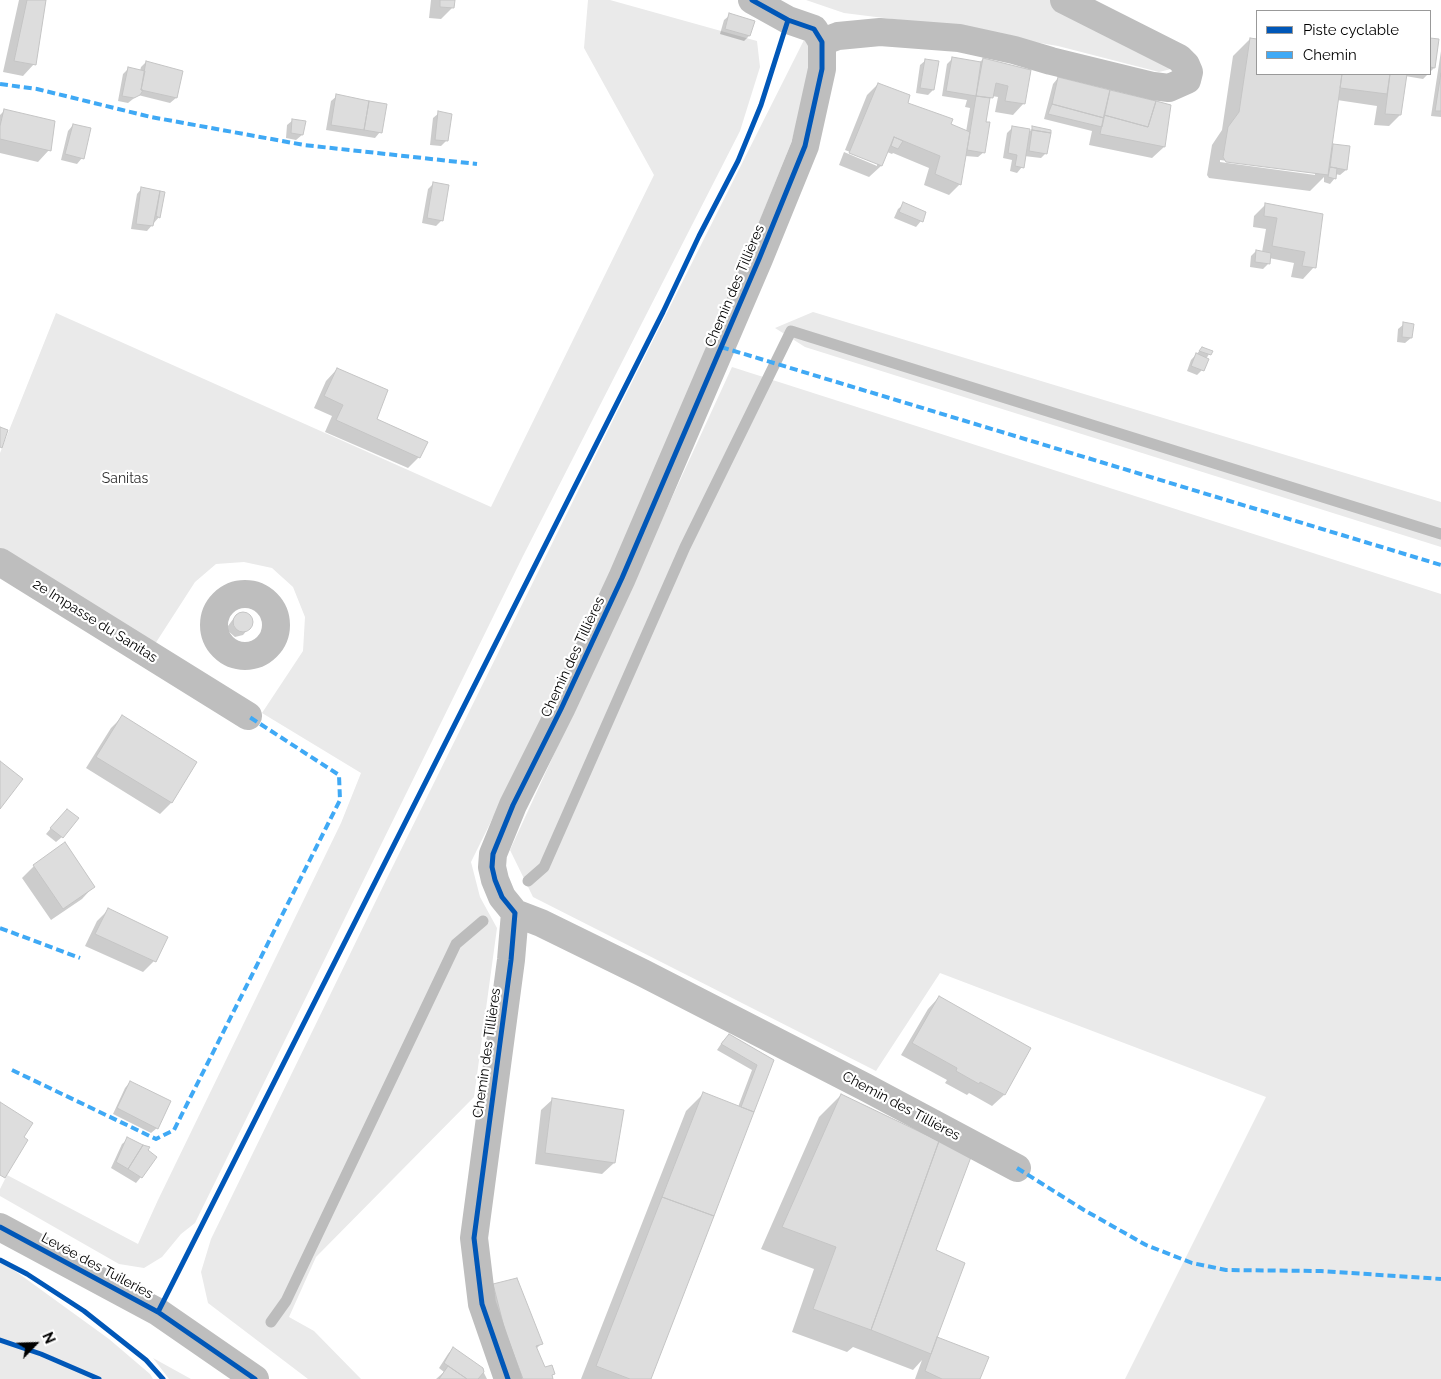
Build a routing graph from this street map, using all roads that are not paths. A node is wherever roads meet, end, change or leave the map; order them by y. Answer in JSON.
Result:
{"nodes":[{"id":1,"x":752,"y":0,"type":"edge"},
{"id":2,"x":1064,"y":0,"type":"edge"},
{"id":3,"x":822,"y":42,"type":"junction"},
{"id":4,"x":0,"y":562,"type":"edge"},
{"id":5,"x":225,"y":650,"type":"dead end"},
{"id":6,"x":190,"y":679,"type":"junction"},
{"id":7,"x":248,"y":716,"type":"dead end"},
{"id":8,"x":515,"y":914,"type":"junction"},
{"id":9,"x":1017,"y":1168,"type":"dead end"},
{"id":10,"x":0,"y":1227,"type":"edge"},
{"id":11,"x":255,"y":1379,"type":"edge"},
{"id":12,"x":508,"y":1379,"type":"edge"}],
"edges":[{"from":1,"to":3,"type":"street"},
{"from":2,"to":3,"type":"street"},
{"from":3,"to":8,"type":"street","name":"Chemin des Tillières"},
{"from":4,"to":6,"type":"street","name":"2e Impasse du Sanitas"},
{"from":5,"to":6,"type":"street"},
{"from":6,"to":7,"type":"street","name":"2e Impasse du Sanitas"},
{"from":8,"to":9,"type":"street","name":"Chemin des Tillières"},
{"from":8,"to":12,"type":"street","name":"Chemin des Tillières"},
{"from":10,"to":11,"type":"street","name":"Levée des Tuileries"}]}
